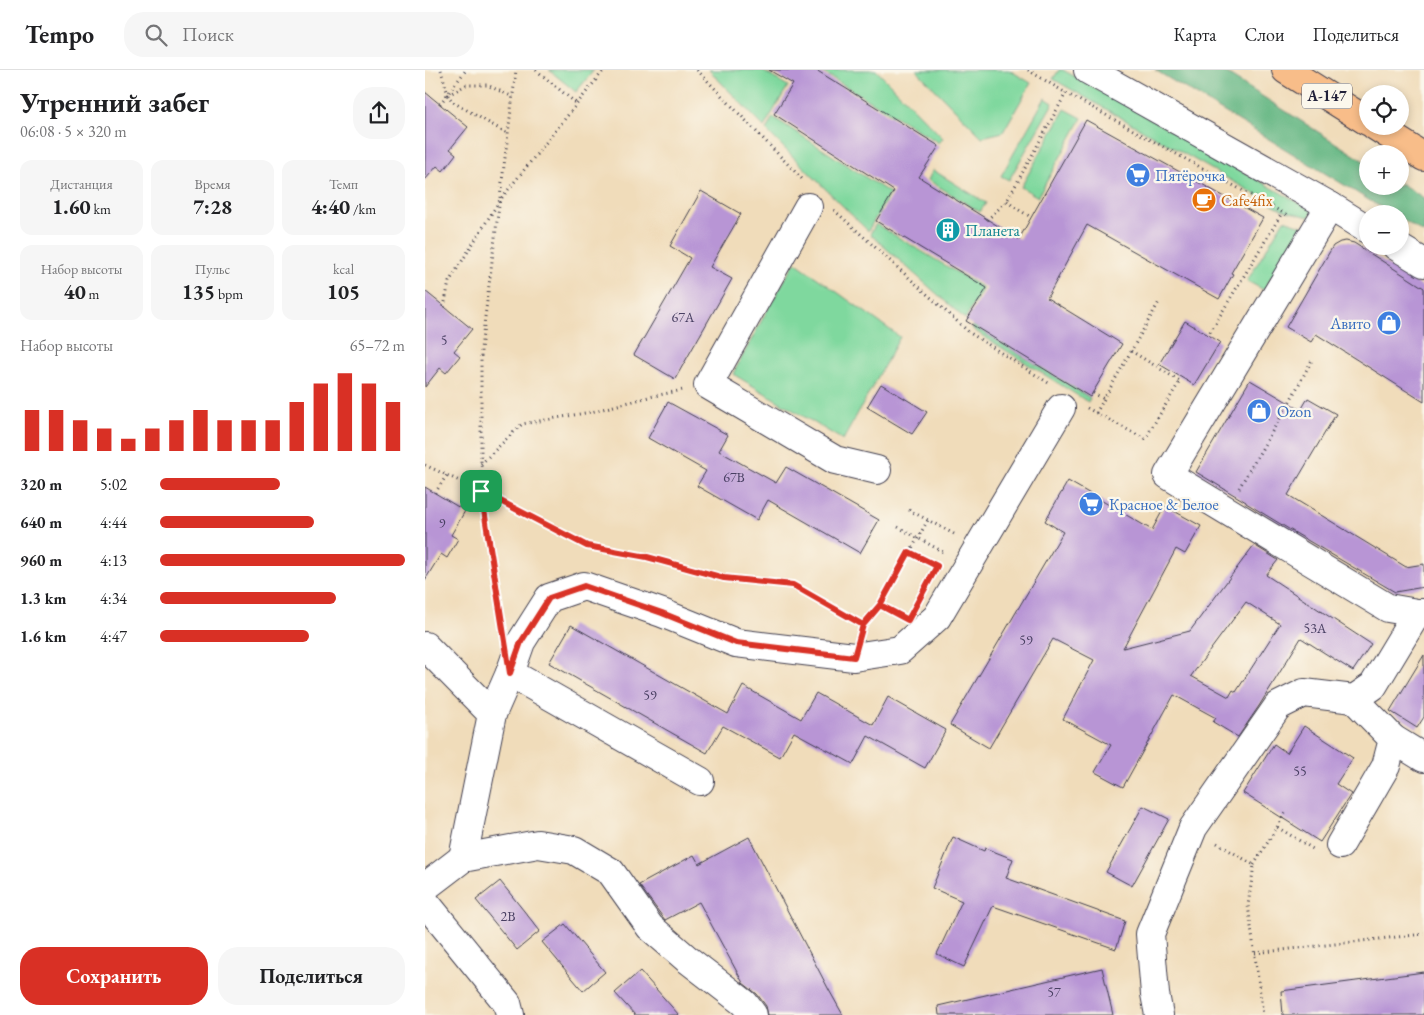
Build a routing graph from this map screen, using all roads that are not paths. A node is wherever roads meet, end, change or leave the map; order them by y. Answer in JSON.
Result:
{"nodes":[{"id":1,"x":1089,"y":70,"type":"edge"},
{"id":2,"x":1286,"y":70,"type":"edge"},
{"id":3,"x":1359,"y":116,"type":"edge"},
{"id":4,"x":1389,"y":135,"type":"edge"},
{"id":5,"x":1424,"y":157,"type":"edge"},
{"id":6,"x":817,"y":201,"type":"road end"},
{"id":7,"x":1324,"y":216,"type":"junction"},
{"id":8,"x":1359,"y":227,"type":"edge"},
{"id":9,"x":1409,"y":254,"type":"edge"},
{"id":10,"x":1424,"y":263,"type":"edge"},
{"id":11,"x":1067,"y":401,"type":"road end"},
{"id":12,"x":877,"y":470,"type":"dead end"},
{"id":13,"x":1421,"y":613,"type":"edge"},
{"id":14,"x":425,"y":646,"type":"edge"},
{"id":15,"x":510,"y":673,"type":"junction"},
{"id":16,"x":1354,"y":699,"type":"junction"},
{"id":17,"x":492,"y":714,"type":"junction"},
{"id":18,"x":1393,"y":740,"type":"junction"},
{"id":19,"x":1424,"y":758,"type":"edge"},
{"id":20,"x":700,"y":781,"type":"dead end"},
{"id":21,"x":1339,"y":845,"type":"road end"},
{"id":22,"x":463,"y":858,"type":"junction"},
{"id":23,"x":425,"y":887,"type":"edge"},
{"id":24,"x":425,"y":902,"type":"edge"},
{"id":25,"x":510,"y":1015,"type":"edge"},
{"id":26,"x":753,"y":1015,"type":"edge"},
{"id":27,"x":1159,"y":1015,"type":"edge"}],
"edges":[{"from":1,"to":7,"type":"street"},
{"from":2,"to":3,"type":"highway","number":"А-147"},
{"from":4,"to":5,"type":"highway"},
{"from":6,"to":12,"type":"street"},
{"from":7,"to":8,"type":"street"},
{"from":7,"to":13,"type":"street"},
{"from":9,"to":10,"type":"street"},
{"from":11,"to":15,"type":"street"},
{"from":13,"to":16,"type":"street"},
{"from":14,"to":17,"type":"street"},
{"from":15,"to":17,"type":"street"},
{"from":15,"to":20,"type":"street"},
{"from":16,"to":18,"type":"street"},
{"from":16,"to":27,"type":"street"},
{"from":17,"to":22,"type":"street"},
{"from":18,"to":19,"type":"street"},
{"from":18,"to":21,"type":"street"},
{"from":22,"to":23,"type":"street"},
{"from":22,"to":26,"type":"street"},
{"from":24,"to":25,"type":"street"}]}
